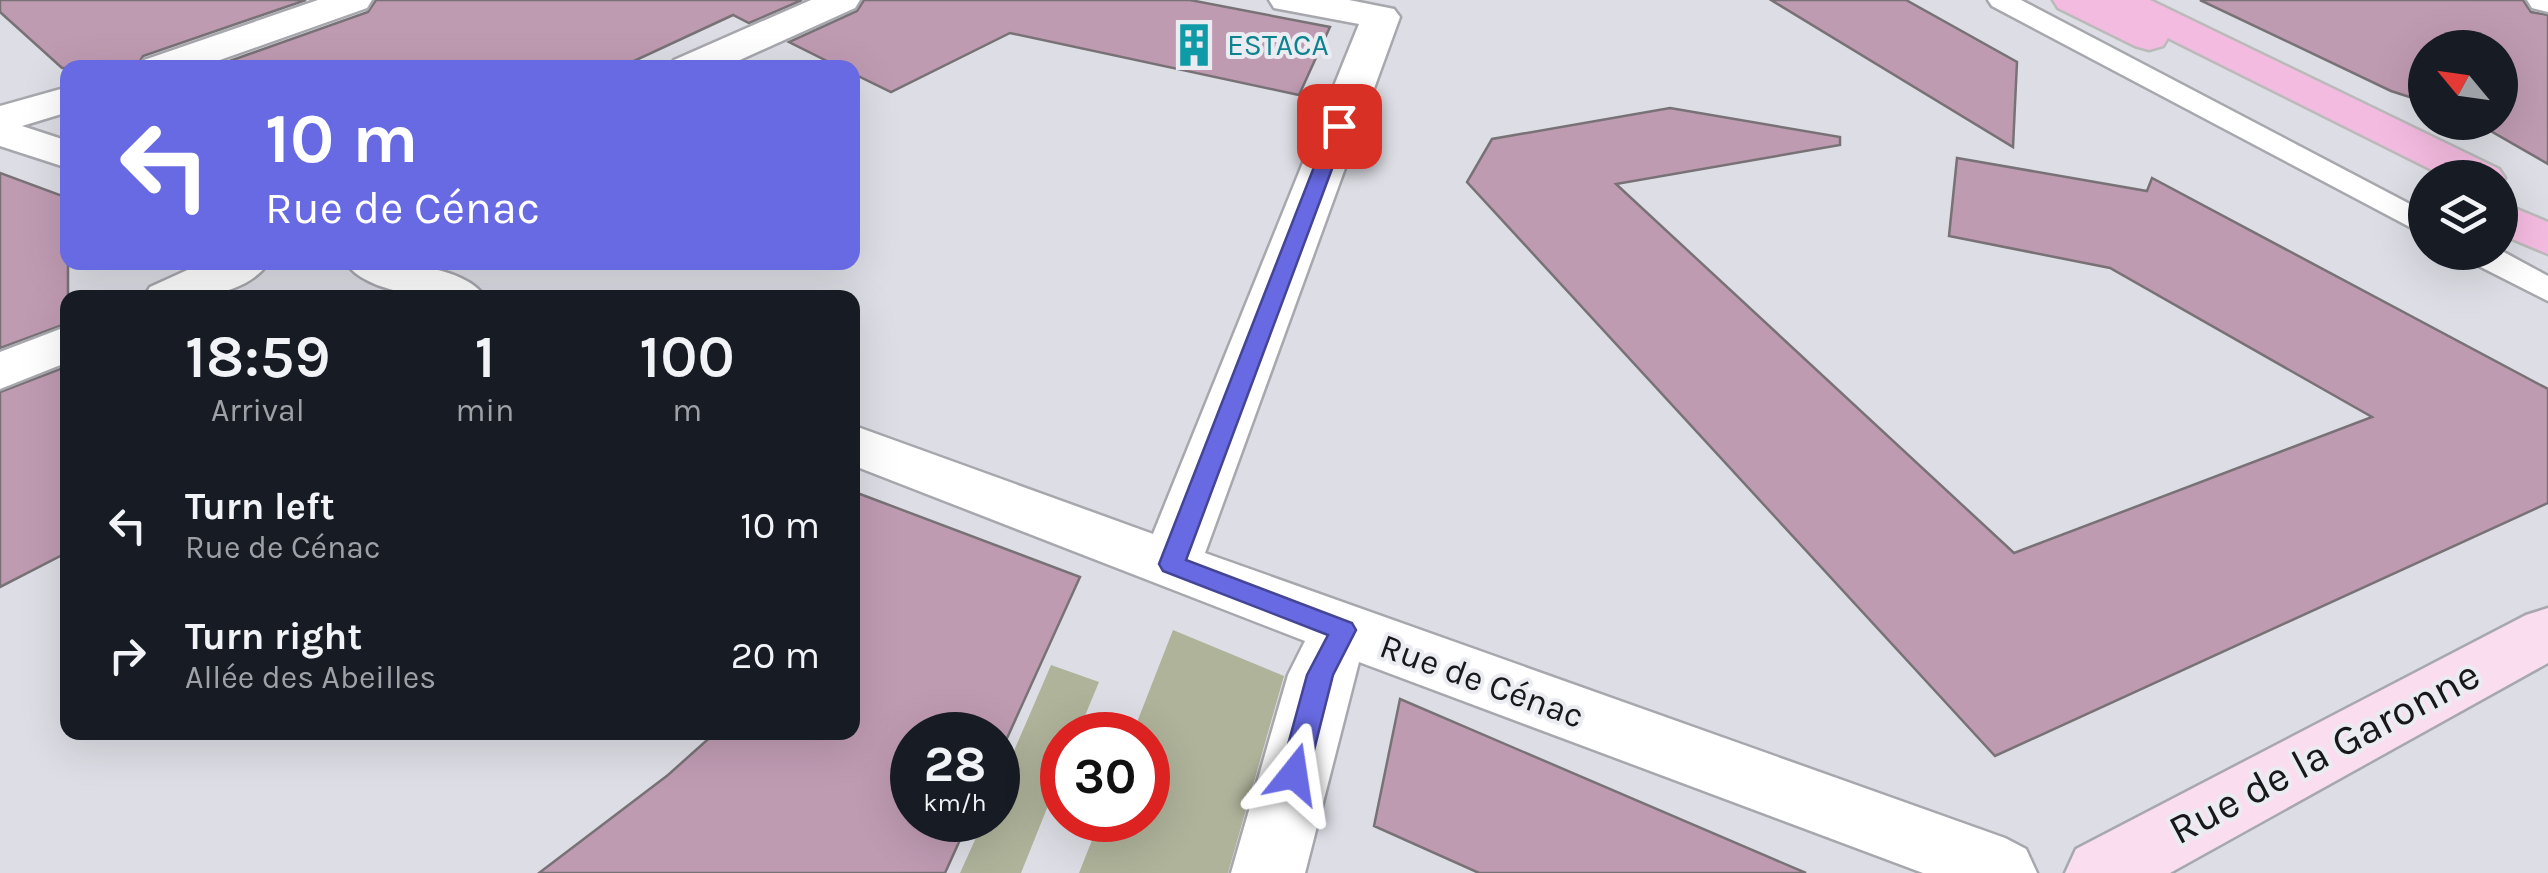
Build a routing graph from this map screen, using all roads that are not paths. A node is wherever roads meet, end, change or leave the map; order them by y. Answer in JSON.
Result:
{"nodes":[{"id":1,"x":354,"y":0,"type":"edge"},
{"id":2,"x":842,"y":0,"type":"edge"},
{"id":3,"x":1287,"y":0,"type":"edge"},
{"id":4,"x":2001,"y":0,"type":"edge"},
{"id":5,"x":2071,"y":0,"type":"edge"},
{"id":6,"x":2121,"y":0,"type":"edge"},
{"id":7,"x":1385,"y":8,"type":"edge"},
{"id":8,"x":181,"y":60,"type":"edge"},
{"id":9,"x":706,"y":60,"type":"edge"},
{"id":10,"x":60,"y":101,"type":"edge"},
{"id":11,"x":0,"y":119,"type":"edge"},
{"id":12,"x":0,"y":132,"type":"edge"},
{"id":13,"x":60,"y":152,"type":"edge"},
{"id":14,"x":2446,"y":160,"type":"edge"},
{"id":15,"x":2408,"y":169,"type":"edge"},
{"id":16,"x":2518,"y":195,"type":"edge"},
{"id":17,"x":2548,"y":210,"type":"edge"},
{"id":18,"x":2408,"y":216,"type":"edge"},
{"id":19,"x":2518,"y":225,"type":"edge"},
{"id":20,"x":2548,"y":240,"type":"edge"},
{"id":21,"x":228,"y":270,"type":"edge"},
{"id":22,"x":390,"y":270,"type":"edge"},
{"id":23,"x":2511,"y":270,"type":"edge"},
{"id":24,"x":184,"y":290,"type":"edge"},
{"id":25,"x":441,"y":290,"type":"edge"},
{"id":26,"x":2548,"y":290,"type":"edge"},
{"id":27,"x":60,"y":346,"type":"edge"},
{"id":28,"x":0,"y":372,"type":"edge"},
{"id":29,"x":860,"y":447,"type":"edge"},
{"id":30,"x":1172,"y":564,"type":"junction"},
{"id":31,"x":1343,"y":630,"type":"junction"},
{"id":32,"x":2548,"y":632,"type":"edge"},
{"id":33,"x":1268,"y":873,"type":"edge"},
{"id":34,"x":2000,"y":873,"type":"edge"},
{"id":35,"x":2102,"y":873,"type":"edge"}],
"edges":[{"from":1,"to":8,"type":"street"},
{"from":2,"to":9,"type":"street"},
{"from":3,"to":7,"type":"street"},
{"from":4,"to":18,"type":"lane"},
{"from":5,"to":15,"type":"main road"},
{"from":6,"to":14,"type":"main road"},
{"from":7,"to":30,"type":"street"},
{"from":10,"to":11,"type":"street"},
{"from":12,"to":13,"type":"street"},
{"from":16,"to":17,"type":"main road"},
{"from":19,"to":20,"type":"main road"},
{"from":21,"to":24,"type":"street"},
{"from":22,"to":25,"type":"street"},
{"from":23,"to":26,"type":"lane"},
{"from":27,"to":28,"type":"street"},
{"from":29,"to":30,"type":"street","name":"Rue de Cénac"},
{"from":30,"to":31,"type":"street","name":"Rue de Cénac"},
{"from":31,"to":33,"type":"street"},
{"from":31,"to":34,"type":"street","name":"Rue de Cénac"},
{"from":32,"to":35,"type":"main road","name":"Rue de la Garonne"}]}
